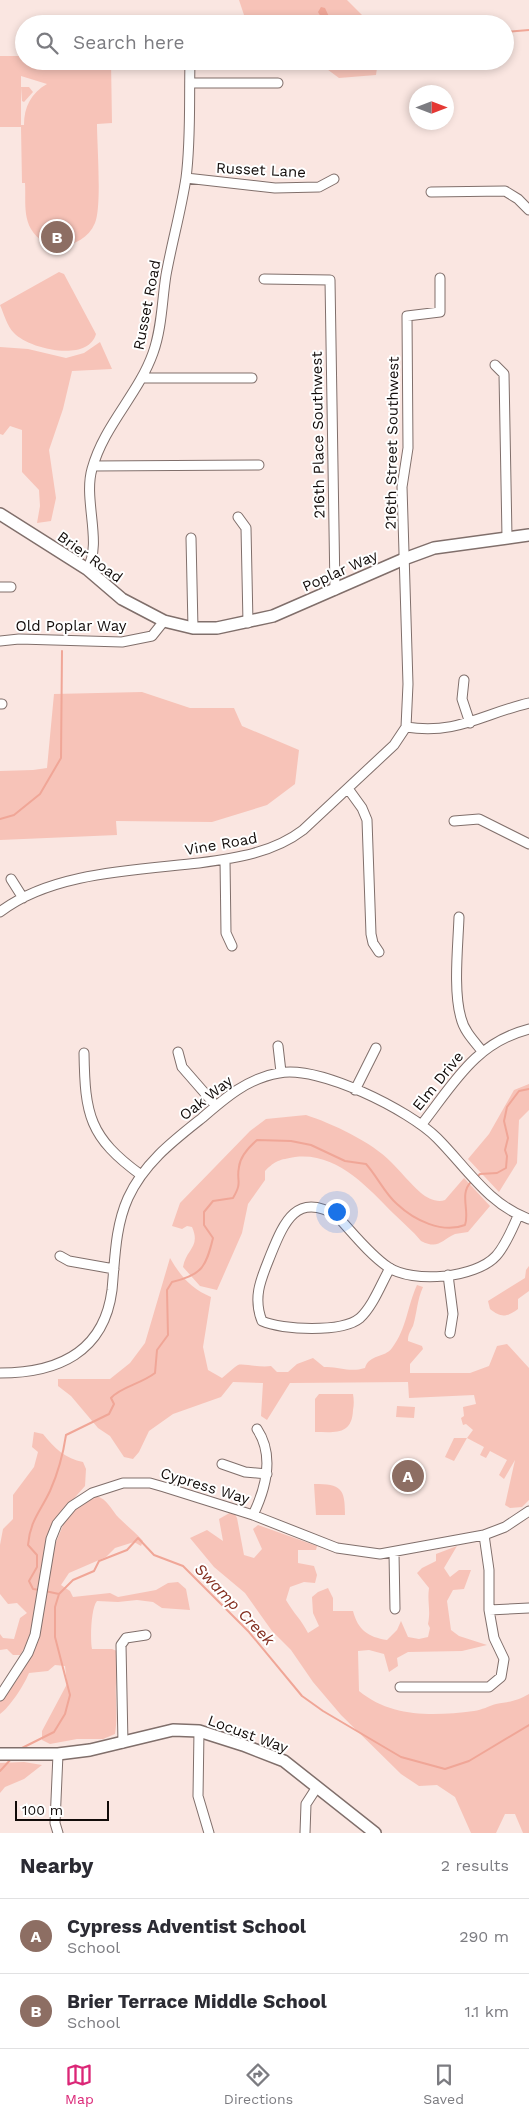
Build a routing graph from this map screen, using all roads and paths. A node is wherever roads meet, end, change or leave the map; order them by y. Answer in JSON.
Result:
{"nodes":[{"id":1,"x":190,"y":70,"type":"edge"},
{"id":2,"x":190,"y":83,"type":"junction"},
{"id":3,"x":278,"y":83,"type":"dead end"},
{"id":4,"x":186,"y":178,"type":"junction"},
{"id":5,"x":334,"y":180,"type":"dead end"},
{"id":6,"x":431,"y":192,"type":"dead end"},
{"id":7,"x":529,"y":210,"type":"edge"},
{"id":8,"x":440,"y":278,"type":"dead end"},
{"id":9,"x":264,"y":279,"type":"dead end"},
{"id":10,"x":495,"y":365,"type":"dead end"},
{"id":11,"x":142,"y":378,"type":"junction"},
{"id":12,"x":252,"y":378,"type":"dead end"},
{"id":13,"x":258,"y":465,"type":"dead end"},
{"id":14,"x":93,"y":466,"type":"junction"},
{"id":15,"x":0,"y":514,"type":"edge"},
{"id":16,"x":238,"y":517,"type":"dead end"},
{"id":17,"x":529,"y":535,"type":"edge"},
{"id":18,"x":507,"y":537,"type":"junction"},
{"id":19,"x":191,"y":538,"type":"dead end"},
{"id":20,"x":404,"y":558,"type":"junction"},
{"id":21,"x":87,"y":569,"type":"junction"},
{"id":22,"x":0,"y":587,"type":"edge"},
{"id":23,"x":11,"y":587,"type":"dead end"},
{"id":24,"x":335,"y":590,"type":"junction"},
{"id":25,"x":164,"y":621,"type":"junction"},
{"id":26,"x":248,"y":623,"type":"junction"},
{"id":27,"x":193,"y":628,"type":"junction"},
{"id":28,"x":0,"y":641,"type":"edge"},
{"id":29,"x":464,"y":680,"type":"dead end"},
{"id":30,"x":529,"y":703,"type":"edge"},
{"id":31,"x":470,"y":723,"type":"junction"},
{"id":32,"x":406,"y":727,"type":"junction"},
{"id":33,"x":349,"y":790,"type":"junction"},
{"id":34,"x":454,"y":821,"type":"dead end"},
{"id":35,"x":529,"y":844,"type":"edge"},
{"id":36,"x":225,"y":860,"type":"junction"},
{"id":37,"x":12,"y":879,"type":"dead end"},
{"id":38,"x":23,"y":898,"type":"junction"},
{"id":39,"x":0,"y":912,"type":"edge"},
{"id":40,"x":459,"y":916,"type":"dead end"},
{"id":41,"x":232,"y":946,"type":"dead end"},
{"id":42,"x":379,"y":952,"type":"dead end"},
{"id":43,"x":529,"y":1029,"type":"edge"},
{"id":44,"x":278,"y":1046,"type":"dead end"},
{"id":45,"x":376,"y":1048,"type":"dead end"},
{"id":46,"x":482,"y":1051,"type":"junction"},
{"id":47,"x":178,"y":1052,"type":"dead end"},
{"id":48,"x":84,"y":1053,"type":"dead end"},
{"id":49,"x":281,"y":1072,"type":"junction"},
{"id":50,"x":355,"y":1090,"type":"junction"},
{"id":51,"x":216,"y":1106,"type":"junction"},
{"id":52,"x":422,"y":1124,"type":"junction"},
{"id":53,"x":140,"y":1175,"type":"junction"},
{"id":54,"x":518,"y":1216,"type":"junction"},
{"id":55,"x":529,"y":1219,"type":"edge"},
{"id":56,"x":60,"y":1256,"type":"dead end"},
{"id":57,"x":390,"y":1268,"type":"junction"},
{"id":58,"x":114,"y":1269,"type":"junction"},
{"id":59,"x":448,"y":1275,"type":"junction"},
{"id":60,"x":450,"y":1333,"type":"dead end"},
{"id":61,"x":0,"y":1373,"type":"edge"},
{"id":62,"x":257,"y":1429,"type":"dead end"},
{"id":63,"x":222,"y":1464,"type":"dead end"},
{"id":64,"x":267,"y":1474,"type":"junction"},
{"id":65,"x":529,"y":1511,"type":"edge"},
{"id":66,"x":253,"y":1515,"type":"junction"},
{"id":67,"x":484,"y":1535,"type":"junction"},
{"id":68,"x":394,"y":1553,"type":"junction"},
{"id":69,"x":529,"y":1608,"type":"edge"},
{"id":70,"x":395,"y":1609,"type":"dead end"},
{"id":71,"x":489,"y":1610,"type":"junction"},
{"id":72,"x":146,"y":1635,"type":"dead end"},
{"id":73,"x":400,"y":1687,"type":"dead end"},
{"id":74,"x":0,"y":1696,"type":"edge"},
{"id":75,"x":199,"y":1731,"type":"junction"},
{"id":76,"x":123,"y":1743,"type":"junction"},
{"id":77,"x":2,"y":1754,"type":"edge"},
{"id":78,"x":58,"y":1754,"type":"junction"},
{"id":79,"x":317,"y":1787,"type":"junction"},
{"id":80,"x":58,"y":1833,"type":"edge"},
{"id":81,"x":209,"y":1833,"type":"edge"},
{"id":82,"x":305,"y":1833,"type":"edge"},
{"id":83,"x":375,"y":1833,"type":"edge"}],
"edges":[{"from":1,"to":2,"type":"street","name":"Russet Road"},
{"from":2,"to":3,"type":"street"},
{"from":2,"to":4,"type":"street","name":"Russet Road"},
{"from":4,"to":5,"type":"street","name":"Russet Lane"},
{"from":4,"to":11,"type":"street","name":"Russet Road"},
{"from":6,"to":7,"type":"street"},
{"from":8,"to":20,"type":"street","name":"216th Street Southwest"},
{"from":9,"to":24,"type":"street","name":"216th Place Southwest"},
{"from":10,"to":18,"type":"street"},
{"from":11,"to":12,"type":"street"},
{"from":11,"to":14,"type":"street","name":"Russet Road"},
{"from":13,"to":14,"type":"street"},
{"from":14,"to":21,"type":"street","name":"Russet Road"},
{"from":15,"to":21,"type":"main road","name":"Brier Road"},
{"from":16,"to":26,"type":"street"},
{"from":17,"to":18,"type":"main road","name":"Poplar Way"},
{"from":18,"to":20,"type":"main road","name":"Poplar Way"},
{"from":19,"to":27,"type":"street"},
{"from":20,"to":24,"type":"main road","name":"Poplar Way"},
{"from":20,"to":32,"type":"street","name":"216th Street Southwest"},
{"from":21,"to":25,"type":"main road","name":"Brier Road"},
{"from":22,"to":23,"type":"street"},
{"from":24,"to":26,"type":"main road","name":"Poplar Way"},
{"from":25,"to":27,"type":"main road","name":"Poplar Way"},
{"from":25,"to":28,"type":"street","name":"Old Poplar Way"},
{"from":26,"to":27,"type":"main road","name":"Poplar Way"},
{"from":29,"to":31,"type":"street"},
{"from":30,"to":31,"type":"street"},
{"from":31,"to":32,"type":"street"},
{"from":32,"to":33,"type":"street","name":"Vine Road"},
{"from":33,"to":36,"type":"street","name":"Vine Road"},
{"from":33,"to":42,"type":"street"},
{"from":34,"to":35,"type":"street"},
{"from":36,"to":38,"type":"street","name":"Vine Road"},
{"from":36,"to":41,"type":"street"},
{"from":37,"to":38,"type":"street"},
{"from":38,"to":39,"type":"street","name":"Vine Road"},
{"from":40,"to":46,"type":"street"},
{"from":43,"to":46,"type":"street","name":"Elm Drive"},
{"from":44,"to":49,"type":"street"},
{"from":45,"to":50,"type":"street"},
{"from":46,"to":52,"type":"street","name":"Elm Drive"},
{"from":47,"to":51,"type":"street"},
{"from":48,"to":53,"type":"street"},
{"from":49,"to":50,"type":"street","name":"Oak Way"},
{"from":49,"to":51,"type":"street","name":"Oak Way"},
{"from":50,"to":52,"type":"street","name":"Oak Way"},
{"from":51,"to":53,"type":"street","name":"Oak Way"},
{"from":52,"to":54,"type":"street","name":"Oak Way"},
{"from":53,"to":58,"type":"street","name":"Oak Way"},
{"from":54,"to":55,"type":"street","name":"Oak Way"},
{"from":54,"to":59,"type":"street"},
{"from":56,"to":58,"type":"street"},
{"from":57,"to":57,"type":"street"},
{"from":57,"to":59,"type":"street"},
{"from":58,"to":61,"type":"street","name":"Oak Way"},
{"from":59,"to":60,"type":"street"},
{"from":62,"to":64,"type":"street"},
{"from":63,"to":64,"type":"street"},
{"from":64,"to":66,"type":"street"},
{"from":65,"to":67,"type":"street","name":"Cypress Way"},
{"from":66,"to":68,"type":"street","name":"Cypress Way"},
{"from":66,"to":74,"type":"street","name":"Cypress Way"},
{"from":67,"to":68,"type":"street","name":"Cypress Way"},
{"from":67,"to":71,"type":"street"},
{"from":68,"to":70,"type":"street"},
{"from":69,"to":71,"type":"street"},
{"from":71,"to":73,"type":"street"},
{"from":72,"to":76,"type":"street"},
{"from":75,"to":76,"type":"main road","name":"Locust Way"},
{"from":75,"to":79,"type":"main road","name":"Locust Way"},
{"from":75,"to":81,"type":"street"},
{"from":76,"to":78,"type":"main road","name":"Locust Way"},
{"from":77,"to":78,"type":"main road","name":"Locust Way"},
{"from":78,"to":80,"type":"street"},
{"from":79,"to":82,"type":"street"},
{"from":79,"to":83,"type":"main road","name":"Locust Way"}]}
